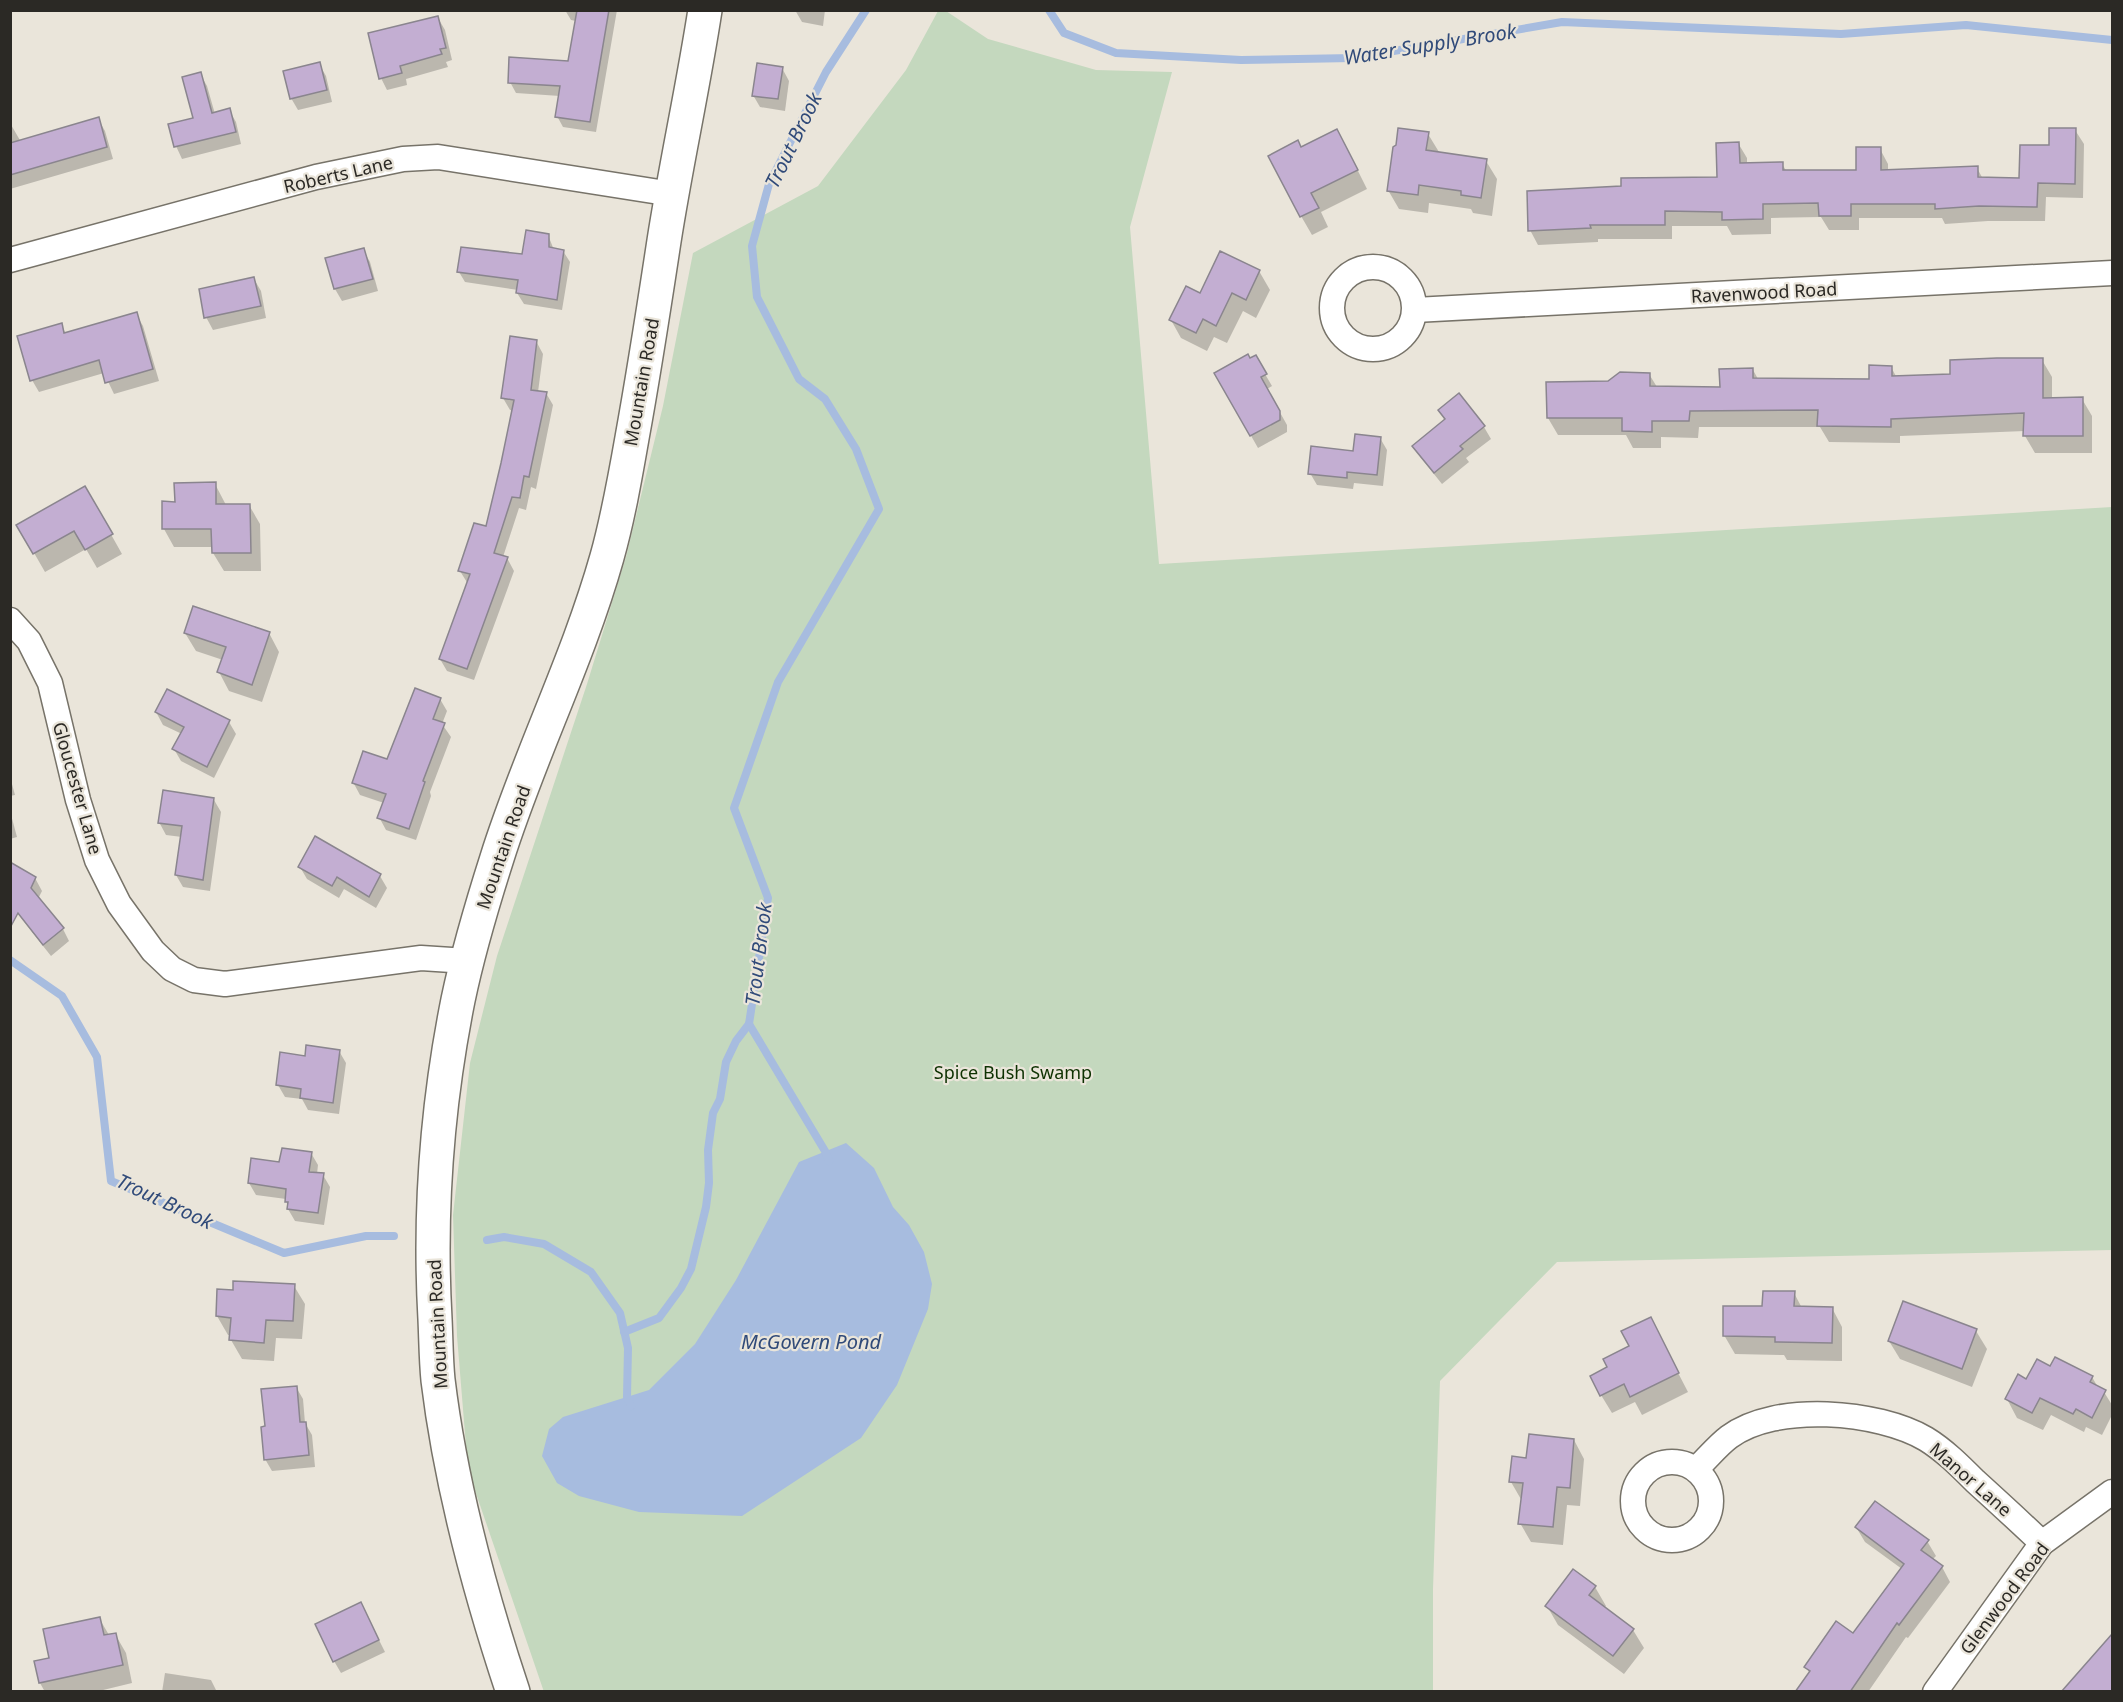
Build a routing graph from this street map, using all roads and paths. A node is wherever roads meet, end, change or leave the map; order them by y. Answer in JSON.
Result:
{"nodes":[{"id":1,"x":705,"y":10,"type":"edge"},
{"id":2,"x":672,"y":194,"type":"junction"},
{"id":3,"x":10,"y":260,"type":"edge"},
{"id":4,"x":2112,"y":273,"type":"edge"},
{"id":5,"x":1415,"y":310,"type":"dead end"},
{"id":6,"x":10,"y":620,"type":"edge"},
{"id":7,"x":468,"y":961,"type":"junction"},
{"id":8,"x":1696,"y":1469,"type":"dead end"},
{"id":9,"x":2112,"y":1492,"type":"edge"},
{"id":10,"x":2042,"y":1543,"type":"junction"},
{"id":11,"x":513,"y":1692,"type":"edge"},
{"id":12,"x":1935,"y":1692,"type":"edge"}],
"edges":[{"from":1,"to":2,"type":"main road","name":"Mountain Road"},
{"from":2,"to":3,"type":"street","name":"Roberts Lane"},
{"from":2,"to":7,"type":"main road","name":"Mountain Road"},
{"from":4,"to":5,"type":"street","name":"Ravenwood Road"},
{"from":6,"to":7,"type":"street","name":"Gloucester Lane"},
{"from":7,"to":11,"type":"main road","name":"Mountain Road"},
{"from":8,"to":10,"type":"street","name":"Manor Lane"},
{"from":9,"to":10,"type":"street","name":"Glenwood Road"},
{"from":10,"to":12,"type":"street","name":"Glenwood Road"}]}
